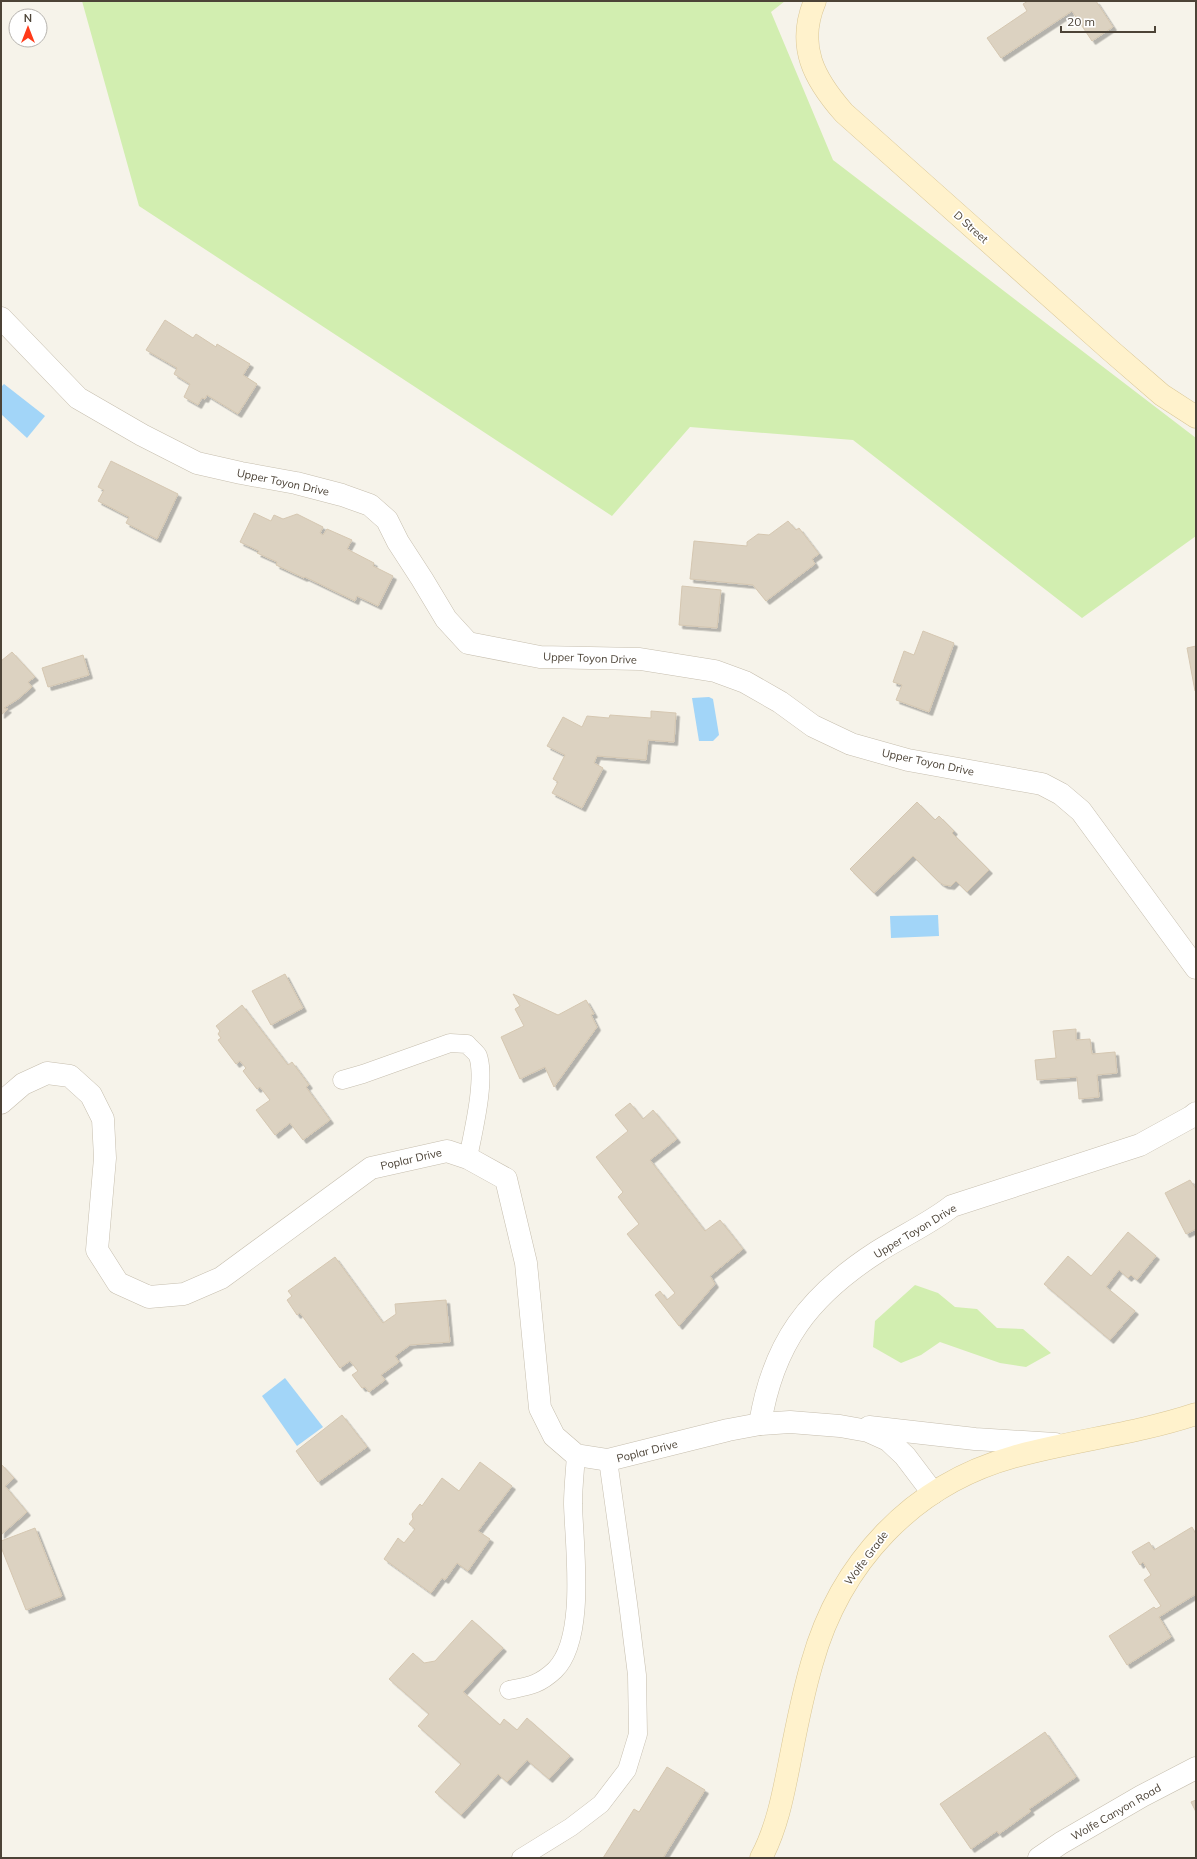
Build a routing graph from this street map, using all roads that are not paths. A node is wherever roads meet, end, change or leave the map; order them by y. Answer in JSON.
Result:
{"nodes":[{"id":1,"x":815,"y":1,"type":"edge"},
{"id":2,"x":1,"y":318,"type":"edge"},
{"id":3,"x":1196,"y":417,"type":"edge"},
{"id":4,"x":1196,"y":968,"type":"edge"},
{"id":5,"x":342,"y":1080,"type":"dead end"},
{"id":6,"x":1,"y":1103,"type":"edge"},
{"id":7,"x":1196,"y":1113,"type":"edge"},
{"id":8,"x":468,"y":1158,"type":"junction"},
{"id":9,"x":1196,"y":1414,"type":"edge"},
{"id":10,"x":760,"y":1424,"type":"junction"},
{"id":11,"x":840,"y":1426,"type":"junction"},
{"id":12,"x":1064,"y":1445,"type":"junction"},
{"id":13,"x":576,"y":1455,"type":"junction"},
{"id":14,"x":608,"y":1460,"type":"junction"},
{"id":15,"x":933,"y":1493,"type":"junction"},
{"id":16,"x":509,"y":1690,"type":"dead end"},
{"id":17,"x":1196,"y":1768,"type":"edge"},
{"id":18,"x":520,"y":1858,"type":"edge"},
{"id":19,"x":761,"y":1858,"type":"edge"},
{"id":20,"x":1038,"y":1858,"type":"edge"}],
"edges":[{"from":1,"to":3,"type":"street","name":"D Street"},
{"from":2,"to":4,"type":"street","name":"Upper Toyon Drive"},
{"from":5,"to":8,"type":"lane"},
{"from":6,"to":8,"type":"street","name":"Poplar Drive"},
{"from":7,"to":10,"type":"street","name":"Upper Toyon Drive"},
{"from":8,"to":13,"type":"street","name":"Poplar Drive"},
{"from":9,"to":12,"type":"street","name":"Wolfe Grade"},
{"from":10,"to":11,"type":"street","name":"Poplar Drive"},
{"from":10,"to":14,"type":"street","name":"Poplar Drive"},
{"from":11,"to":12,"type":"street"},
{"from":11,"to":15,"type":"street","name":"Poplar Drive"},
{"from":12,"to":15,"type":"street","name":"Wolfe Grade"},
{"from":13,"to":14,"type":"street","name":"Poplar Drive"},
{"from":13,"to":16,"type":"lane"},
{"from":14,"to":18,"type":"lane"},
{"from":15,"to":19,"type":"street","name":"Wolfe Grade"},
{"from":17,"to":20,"type":"street","name":"Wolfe Canyon Road"}]}
